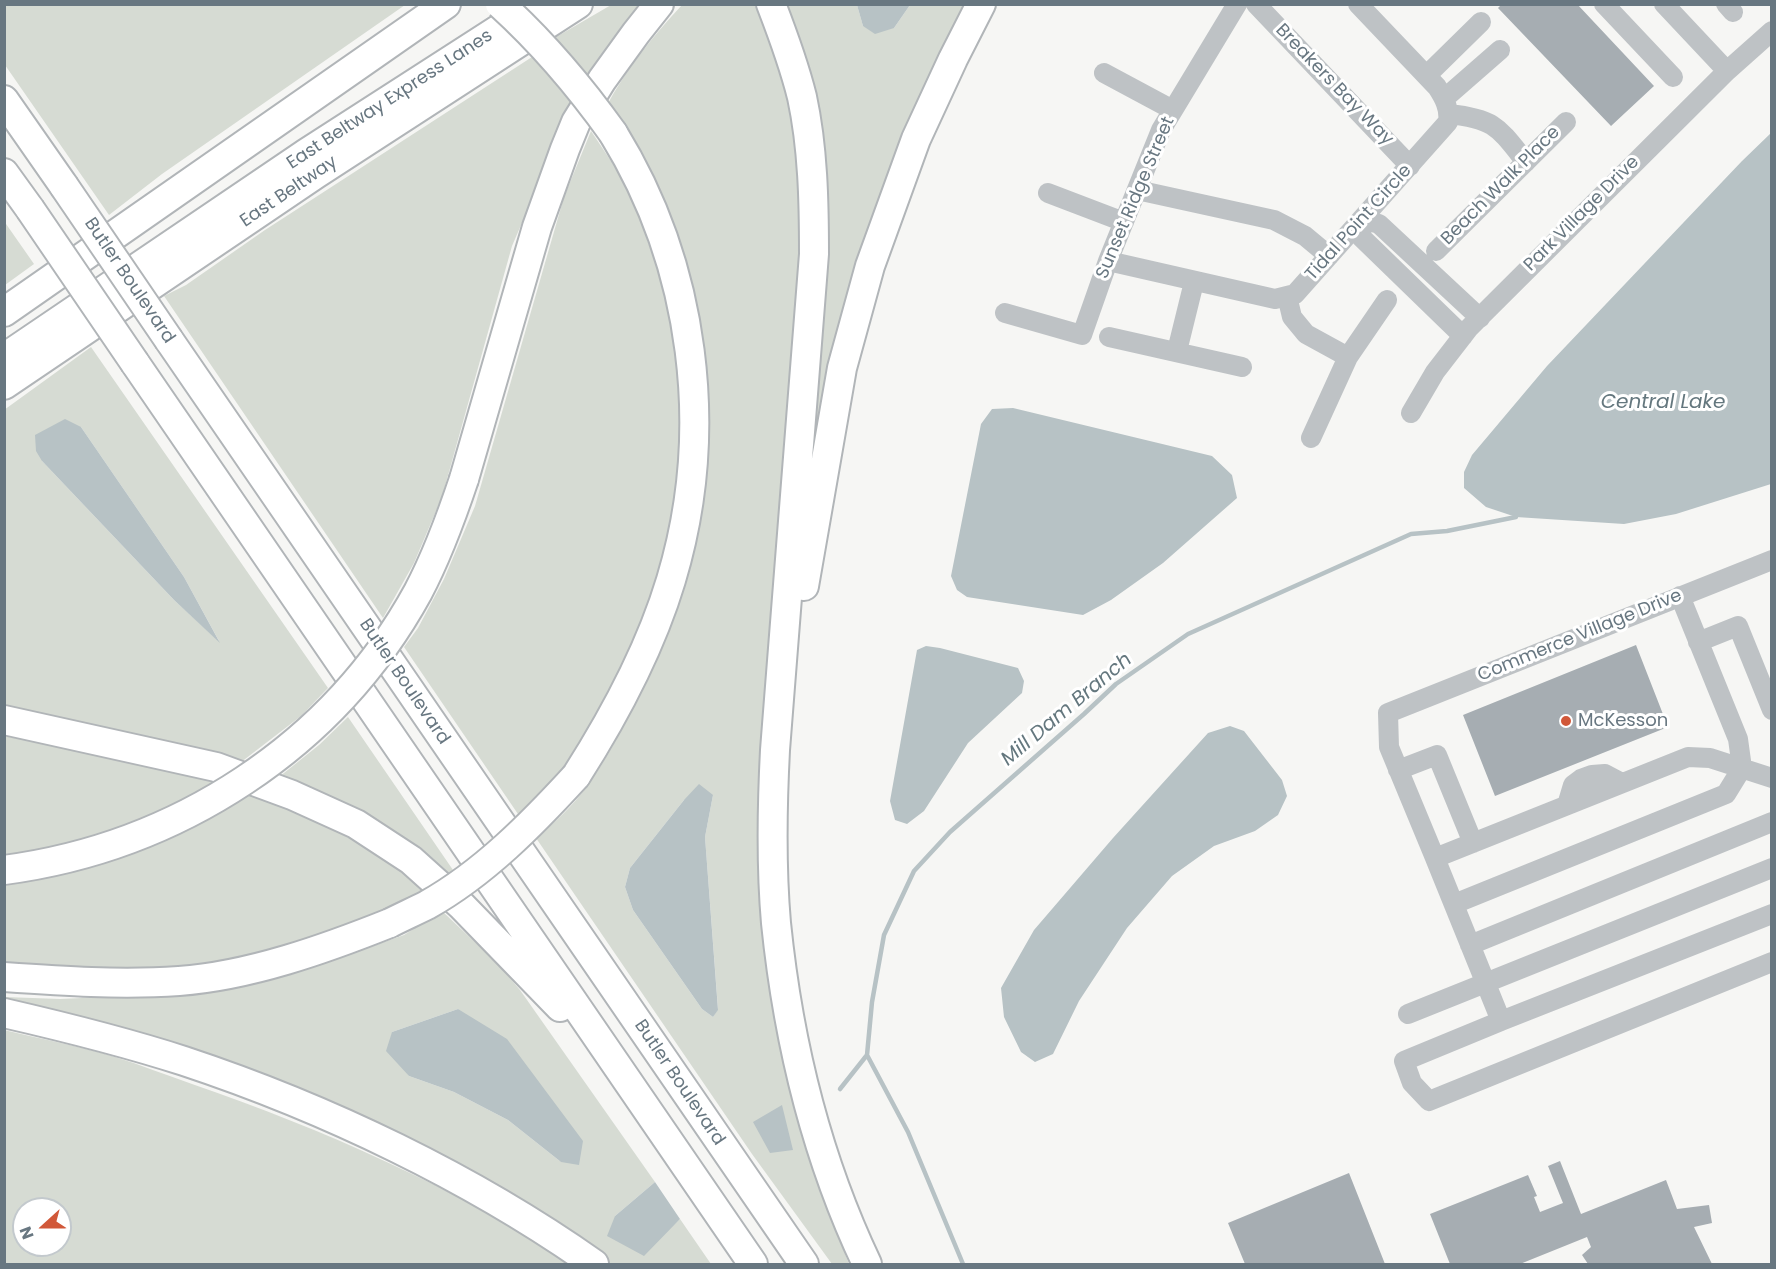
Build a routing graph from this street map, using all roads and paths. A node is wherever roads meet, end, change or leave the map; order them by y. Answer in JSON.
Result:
{"nodes":[{"id":1,"x":446,"y":4,"type":"edge"},
{"id":2,"x":500,"y":4,"type":"edge"},
{"id":3,"x":538,"y":4,"type":"edge"},
{"id":4,"x":578,"y":4,"type":"edge"},
{"id":5,"x":659,"y":4,"type":"edge"},
{"id":6,"x":771,"y":4,"type":"edge"},
{"id":7,"x":981,"y":4,"type":"edge"},
{"id":8,"x":1358,"y":4,"type":"edge"},
{"id":9,"x":1604,"y":4,"type":"edge"},
{"id":10,"x":1664,"y":4,"type":"edge"},
{"id":11,"x":1241,"y":5,"type":"edge"},
{"id":12,"x":1482,"y":22,"type":"dead end"},
{"id":13,"x":1772,"y":31,"type":"edge"},
{"id":14,"x":1500,"y":50,"type":"dead end"},
{"id":15,"x":1727,"y":70,"type":"junction"},
{"id":16,"x":1104,"y":73,"type":"dead end"},
{"id":17,"x":1427,"y":75,"type":"junction"},
{"id":18,"x":1673,"y":77,"type":"dead end"},
{"id":19,"x":4,"y":100,"type":"edge"},
{"id":20,"x":1447,"y":106,"type":"junction"},
{"id":21,"x":1173,"y":110,"type":"junction"},
{"id":22,"x":1566,"y":122,"type":"dead end"},
{"id":23,"x":1526,"y":162,"type":"junction"},
{"id":24,"x":1410,"y":166,"type":"junction"},
{"id":25,"x":4,"y":173,"type":"edge"},
{"id":26,"x":1137,"y":190,"type":"junction"},
{"id":27,"x":1048,"y":193,"type":"dead end"},
{"id":28,"x":1362,"y":219,"type":"junction"},
{"id":29,"x":1124,"y":222,"type":"junction"},
{"id":30,"x":1436,"y":251,"type":"dead end"},
{"id":31,"x":1329,"y":256,"type":"junction"},
{"id":32,"x":1108,"y":261,"type":"junction"},
{"id":33,"x":1438,"y":279,"type":"junction"},
{"id":34,"x":1194,"y":282,"type":"junction"},
{"id":35,"x":1422,"y":295,"type":"junction"},
{"id":36,"x":1287,"y":296,"type":"junction"},
{"id":37,"x":1387,"y":300,"type":"dead end"},
{"id":38,"x":4,"y":312,"type":"edge"},
{"id":39,"x":1005,"y":313,"type":"dead end"},
{"id":40,"x":1479,"y":318,"type":"junction"},
{"id":41,"x":1463,"y":336,"type":"junction"},
{"id":42,"x":1109,"y":337,"type":"dead end"},
{"id":43,"x":1177,"y":351,"type":"junction"},
{"id":44,"x":1348,"y":357,"type":"junction"},
{"id":45,"x":4,"y":358,"type":"edge"},
{"id":46,"x":1242,"y":367,"type":"dead end"},
{"id":47,"x":4,"y":385,"type":"edge"},
{"id":48,"x":1411,"y":413,"type":"dead end"},
{"id":49,"x":1311,"y":438,"type":"dead end"},
{"id":50,"x":1772,"y":560,"type":"edge"},
{"id":51,"x":1680,"y":596,"type":"junction"},
{"id":52,"x":1698,"y":642,"type":"junction"},
{"id":53,"x":1772,"y":710,"type":"edge"},
{"id":54,"x":4,"y":720,"type":"edge"},
{"id":55,"x":775,"y":750,"type":"junction"},
{"id":56,"x":1742,"y":768,"type":"junction"},
{"id":57,"x":1398,"y":770,"type":"junction"},
{"id":58,"x":1772,"y":778,"type":"edge"},
{"id":59,"x":1772,"y":822,"type":"edge"},
{"id":60,"x":1473,"y":843,"type":"junction"},
{"id":61,"x":1435,"y":858,"type":"junction"},
{"id":62,"x":1772,"y":868,"type":"edge"},
{"id":63,"x":4,"y":870,"type":"edge"},
{"id":64,"x":1454,"y":904,"type":"junction"},
{"id":65,"x":1771,"y":917,"type":"edge"},
{"id":66,"x":1470,"y":945,"type":"junction"},
{"id":67,"x":1772,"y":962,"type":"edge"},
{"id":68,"x":4,"y":977,"type":"edge"},
{"id":69,"x":1486,"y":983,"type":"junction"},
{"id":70,"x":4,"y":1013,"type":"edge"},
{"id":71,"x":1408,"y":1014,"type":"dead end"},
{"id":72,"x":1502,"y":1020,"type":"junction"},
{"id":73,"x":624,"y":1075,"type":"junction"},
{"id":74,"x":594,"y":1264,"type":"edge"},
{"id":75,"x":753,"y":1264,"type":"edge"},
{"id":76,"x":804,"y":1264,"type":"edge"},
{"id":77,"x":867,"y":1264,"type":"edge"}],
"edges":[{"from":1,"to":38,"type":"highway"},
{"from":2,"to":68,"type":"highway","bridge":true},
{"from":3,"to":45,"type":"highway","name":"East Beltway Express Lanes"},
{"from":4,"to":47,"type":"highway","name":"East Beltway"},
{"from":5,"to":63,"type":"highway","bridge":true},
{"from":6,"to":55,"type":"highway"},
{"from":7,"to":55,"type":"highway"},
{"from":8,"to":17,"type":"street"},
{"from":9,"to":18,"type":"street"},
{"from":10,"to":15,"type":"street"},
{"from":11,"to":21,"type":"street","name":"Sunset Ridge Street"},
{"from":11,"to":24,"type":"street","name":"Breakers Bay Way"},
{"from":12,"to":17,"type":"street"},
{"from":13,"to":15,"type":"street","name":"Park Village Drive"},
{"from":14,"to":20,"type":"street","name":"Tidal Point Circle"},
{"from":15,"to":40,"type":"street","name":"Park Village Drive"},
{"from":16,"to":21,"type":"street"},
{"from":17,"to":20,"type":"street"},
{"from":19,"to":76,"type":"highway","name":"Butler Boulevard","bridge":true},
{"from":20,"to":23,"type":"street"},
{"from":20,"to":24,"type":"street","name":"Tidal Point Circle"},
{"from":21,"to":26,"type":"street","name":"Sunset Ridge Street"},
{"from":22,"to":23,"type":"street","name":"Beach Walk Place"},
{"from":23,"to":30,"type":"street","name":"Beach Walk Place"},
{"from":24,"to":28,"type":"street","name":"Tidal Point Circle"},
{"from":25,"to":73,"type":"highway","bridge":true},
{"from":26,"to":29,"type":"street","name":"Sunset Ridge Street"},
{"from":26,"to":31,"type":"street"},
{"from":27,"to":29,"type":"street"},
{"from":28,"to":31,"type":"street","name":"Tidal Point Circle"},
{"from":28,"to":33,"type":"street"},
{"from":28,"to":35,"type":"street"},
{"from":29,"to":32,"type":"street","name":"Sunset Ridge Street"},
{"from":31,"to":36,"type":"street","name":"Tidal Point Circle"},
{"from":32,"to":34,"type":"street"},
{"from":32,"to":39,"type":"street","name":"Sunset Ridge Street"},
{"from":33,"to":35,"type":"street"},
{"from":33,"to":40,"type":"street"},
{"from":34,"to":36,"type":"street"},
{"from":34,"to":43,"type":"street"},
{"from":35,"to":41,"type":"street"},
{"from":36,"to":44,"type":"street"},
{"from":37,"to":44,"type":"street"},
{"from":40,"to":41,"type":"street","name":"Park Village Drive"},
{"from":41,"to":48,"type":"street","name":"Park Village Drive"},
{"from":42,"to":43,"type":"street"},
{"from":43,"to":46,"type":"street"},
{"from":44,"to":49,"type":"street"},
{"from":50,"to":51,"type":"street","name":"Commerce Village Drive"},
{"from":51,"to":52,"type":"street"},
{"from":51,"to":57,"type":"street","name":"Commerce Village Drive"},
{"from":52,"to":53,"type":"street"},
{"from":52,"to":56,"type":"street"},
{"from":54,"to":73,"type":"highway"},
{"from":55,"to":77,"type":"highway"},
{"from":56,"to":58,"type":"street"},
{"from":56,"to":60,"type":"street"},
{"from":56,"to":64,"type":"street"},
{"from":57,"to":60,"type":"street"},
{"from":57,"to":61,"type":"street"},
{"from":59,"to":66,"type":"street"},
{"from":60,"to":61,"type":"street"},
{"from":61,"to":64,"type":"street"},
{"from":62,"to":69,"type":"street"},
{"from":64,"to":66,"type":"street"},
{"from":65,"to":72,"type":"street"},
{"from":66,"to":69,"type":"street"},
{"from":67,"to":72,"type":"street"},
{"from":69,"to":71,"type":"street"},
{"from":69,"to":72,"type":"street"},
{"from":70,"to":74,"type":"highway"},
{"from":73,"to":75,"type":"highway"}]}
